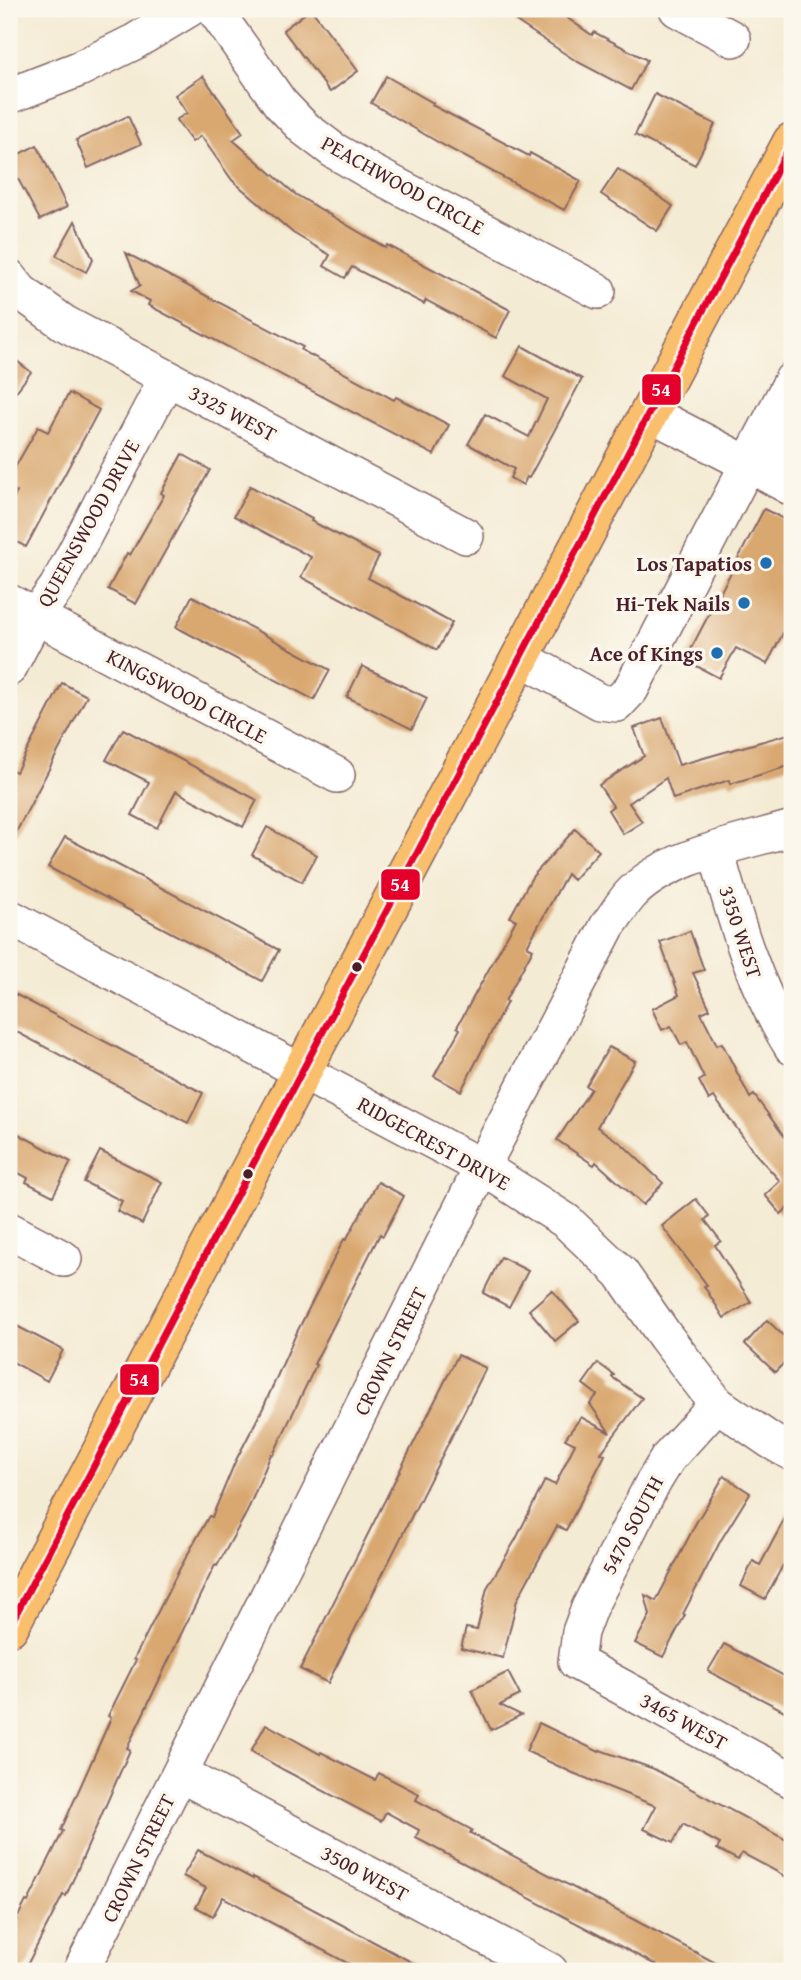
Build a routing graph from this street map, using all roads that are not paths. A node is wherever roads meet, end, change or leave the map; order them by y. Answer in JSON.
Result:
{"nodes":[{"id":1,"x":189,"y":9,"type":"edge"},
{"id":2,"x":214,"y":9,"type":"edge"},
{"id":3,"x":677,"y":9,"type":"edge"},
{"id":4,"x":733,"y":39,"type":"dead end"},
{"id":5,"x":9,"y":96,"type":"edge"},
{"id":6,"x":787,"y":166,"type":"edge"},
{"id":7,"x":9,"y":276,"type":"edge"},
{"id":8,"x":598,"y":291,"type":"dead end"},
{"id":9,"x":167,"y":378,"type":"junction"},
{"id":10,"x":792,"y":380,"type":"edge"},
{"id":11,"x":649,"y":413,"type":"junction"},
{"id":12,"x":792,"y":444,"type":"edge"},
{"id":13,"x":754,"y":468,"type":"junction"},
{"id":14,"x":792,"y":488,"type":"edge"},
{"id":15,"x":466,"y":536,"type":"dead end"},
{"id":16,"x":23,"y":609,"type":"edge"},
{"id":17,"x":520,"y":657,"type":"junction"},
{"id":18,"x":9,"y":668,"type":"edge"},
{"id":19,"x":337,"y":775,"type":"dead end"},
{"id":20,"x":792,"y":828,"type":"edge"},
{"id":21,"x":716,"y":851,"type":"junction"},
{"id":22,"x":9,"y":917,"type":"edge"},
{"id":23,"x":792,"y":1047,"type":"edge"},
{"id":24,"x":301,"y":1072,"type":"junction"},
{"id":25,"x":482,"y":1167,"type":"junction"},
{"id":26,"x":9,"y":1230,"type":"edge"},
{"id":27,"x":64,"y":1259,"type":"dead end"},
{"id":28,"x":717,"y":1404,"type":"junction"},
{"id":29,"x":792,"y":1453,"type":"edge"},
{"id":30,"x":9,"y":1627,"type":"edge"},
{"id":31,"x":576,"y":1662,"type":"joint"},
{"id":32,"x":180,"y":1774,"type":"junction"},
{"id":33,"x":792,"y":1780,"type":"edge"},
{"id":34,"x":82,"y":1971,"type":"edge"},
{"id":35,"x":550,"y":1971,"type":"edge"}],
"edges":[{"from":1,"to":5,"type":"street"},
{"from":2,"to":8,"type":"street","name":"PEACHWOOD CIRCLE"},
{"from":3,"to":4,"type":"street"},
{"from":6,"to":11,"type":"main road"},
{"from":7,"to":9,"type":"street","name":"3325 WEST"},
{"from":9,"to":15,"type":"street","name":"3325 WEST"},
{"from":9,"to":16,"type":"street","name":"QUEENSWOOD DRIVE"},
{"from":10,"to":13,"type":"street"},
{"from":11,"to":13,"type":"street"},
{"from":11,"to":17,"type":"main road"},
{"from":12,"to":13,"type":"street"},
{"from":13,"to":14,"type":"street"},
{"from":13,"to":17,"type":"street"},
{"from":16,"to":18,"type":"street","name":"QUEENSWOOD DRIVE"},
{"from":16,"to":19,"type":"street","name":"KINGSWOOD CIRCLE"},
{"from":17,"to":24,"type":"main road"},
{"from":20,"to":21,"type":"street","name":"CROWN STREET"},
{"from":21,"to":23,"type":"street","name":"3350 WEST"},
{"from":21,"to":25,"type":"street","name":"CROWN STREET"},
{"from":22,"to":24,"type":"street","name":"RIDGECREST DRIVE"},
{"from":24,"to":25,"type":"street","name":"RIDGECREST DRIVE"},
{"from":24,"to":30,"type":"main road"},
{"from":25,"to":28,"type":"street","name":"RIDGECREST DRIVE"},
{"from":25,"to":32,"type":"street","name":"CROWN STREET"},
{"from":26,"to":27,"type":"street"},
{"from":28,"to":29,"type":"street","name":"RIDGECREST DRIVE"},
{"from":28,"to":31,"type":"street","name":"5470 SOUTH"},
{"from":31,"to":33,"type":"street","name":"3465 WEST"},
{"from":32,"to":34,"type":"street","name":"CROWN STREET"},
{"from":32,"to":35,"type":"street","name":"3500 WEST"}]}
